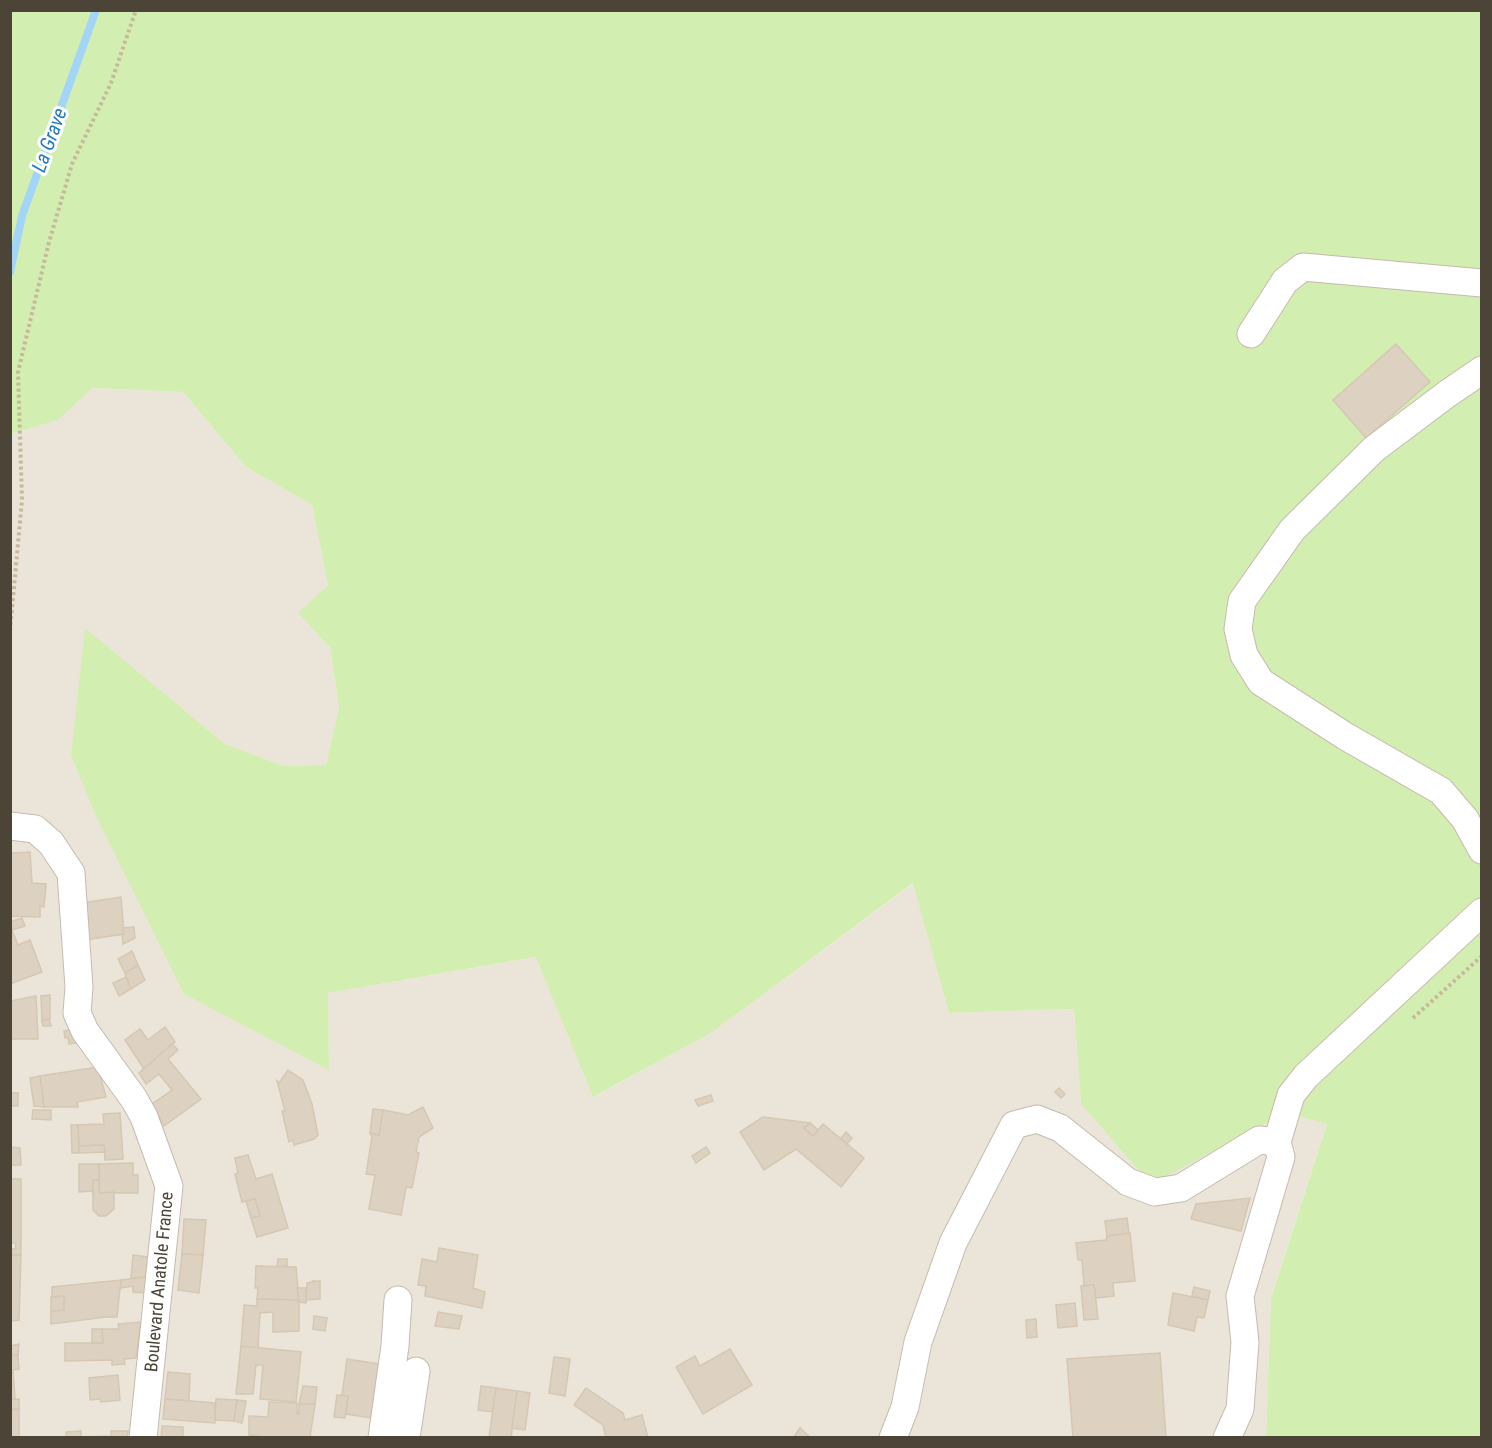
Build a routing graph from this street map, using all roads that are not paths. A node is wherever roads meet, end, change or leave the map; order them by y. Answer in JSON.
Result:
{"nodes":[{"id":1,"x":1482,"y":283,"type":"edge"},
{"id":2,"x":1251,"y":333,"type":"dead end"},
{"id":3,"x":1482,"y":370,"type":"edge"},
{"id":4,"x":10,"y":826,"type":"edge"},
{"id":5,"x":1482,"y":850,"type":"edge"},
{"id":6,"x":1482,"y":912,"type":"edge"},
{"id":7,"x":1277,"y":1142,"type":"junction"},
{"id":8,"x":398,"y":1300,"type":"dead end"},
{"id":9,"x":416,"y":1371,"type":"dead end"},
{"id":10,"x":143,"y":1437,"type":"edge"},
{"id":11,"x":382,"y":1437,"type":"edge"},
{"id":12,"x":406,"y":1437,"type":"edge"},
{"id":13,"x":893,"y":1437,"type":"edge"},
{"id":14,"x":1227,"y":1437,"type":"edge"}],
"edges":[{"from":1,"to":2,"type":"street"},
{"from":3,"to":5,"type":"street"},
{"from":4,"to":10,"type":"street","name":"Boulevard Anatole France"},
{"from":6,"to":7,"type":"street"},
{"from":7,"to":13,"type":"street"},
{"from":7,"to":14,"type":"street"},
{"from":8,"to":11,"type":"street"},
{"from":9,"to":12,"type":"street"}]}
